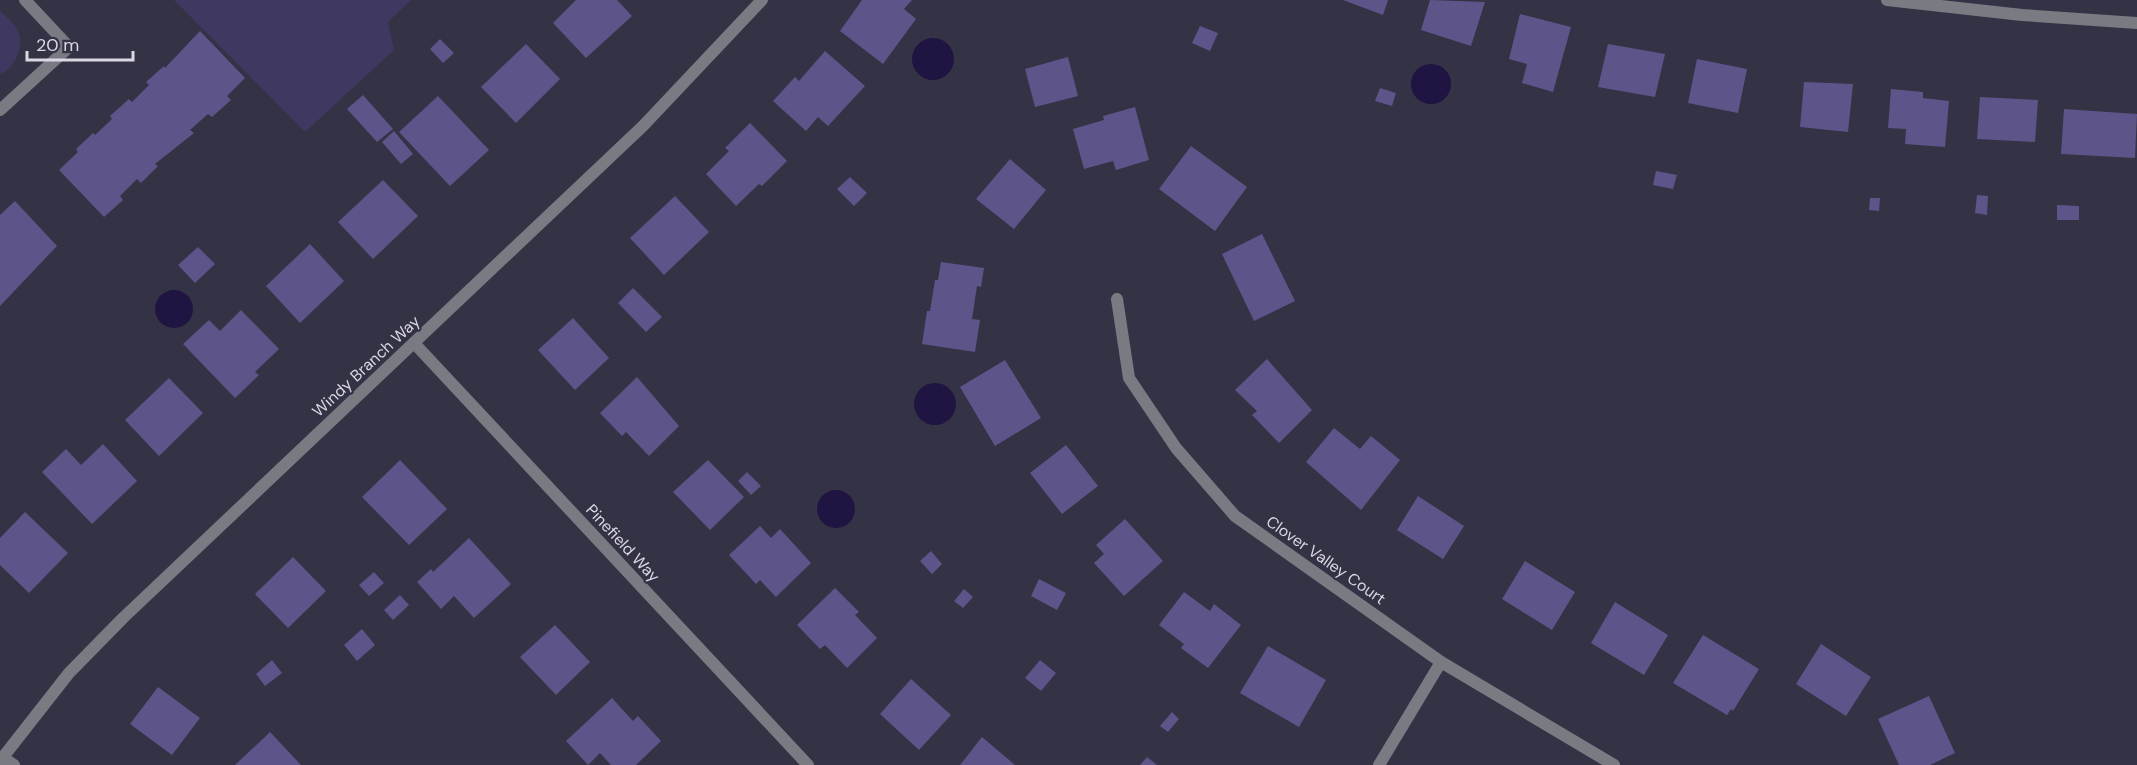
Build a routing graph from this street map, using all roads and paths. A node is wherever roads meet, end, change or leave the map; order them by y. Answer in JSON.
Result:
{"nodes":[{"id":1,"x":25,"y":0,"type":"edge"},
{"id":2,"x":762,"y":0,"type":"edge"},
{"id":3,"x":1887,"y":0,"type":"edge"},
{"id":4,"x":2137,"y":23,"type":"edge"},
{"id":5,"x":0,"y":110,"type":"edge"},
{"id":6,"x":1117,"y":299,"type":"dead end"},
{"id":7,"x":414,"y":344,"type":"junction"},
{"id":8,"x":1441,"y":662,"type":"junction"},
{"id":9,"x":1,"y":759,"type":"edge"},
{"id":10,"x":14,"y":765,"type":"edge"},
{"id":11,"x":808,"y":765,"type":"edge"},
{"id":12,"x":1378,"y":765,"type":"edge"},
{"id":13,"x":1614,"y":765,"type":"edge"}],
"edges":[{"from":1,"to":5,"type":"street"},
{"from":2,"to":7,"type":"street","name":"Windy Branch Way"},
{"from":3,"to":4,"type":"street"},
{"from":6,"to":8,"type":"street","name":"Clover Valley Court"},
{"from":7,"to":9,"type":"street","name":"Windy Branch Way"},
{"from":7,"to":11,"type":"street","name":"Pinefield Way"},
{"from":8,"to":12,"type":"street"},
{"from":8,"to":13,"type":"street","name":"Clover Valley Court"},
{"from":9,"to":10,"type":"street"}]}
